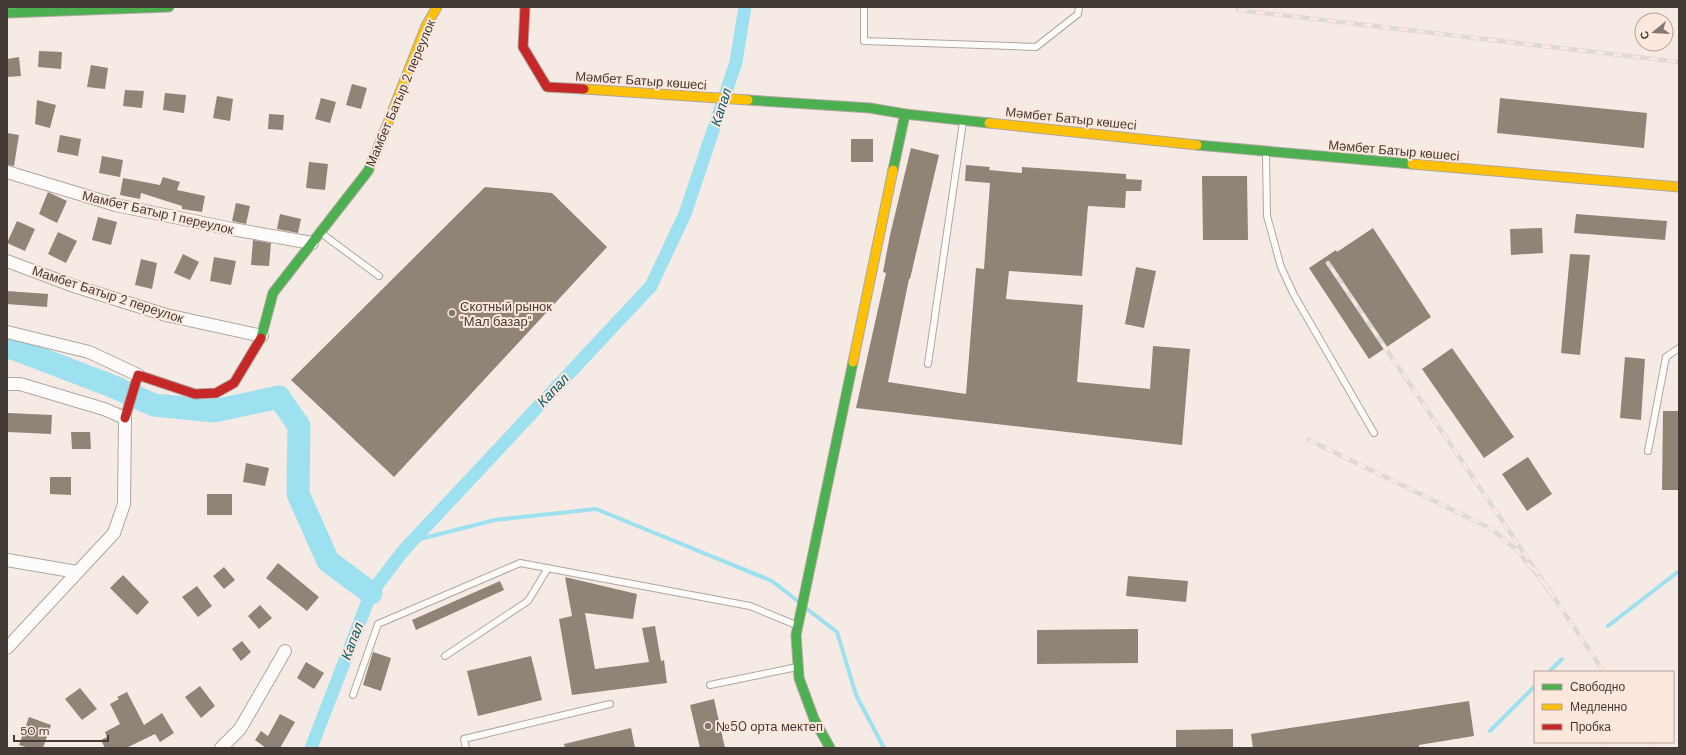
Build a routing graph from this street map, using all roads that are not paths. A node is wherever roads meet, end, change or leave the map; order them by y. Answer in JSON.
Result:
{"nodes":[{"id":1,"x":169,"y":7,"type":"edge"},
{"id":2,"x":437,"y":7,"type":"edge"},
{"id":3,"x":525,"y":7,"type":"edge"},
{"id":4,"x":864,"y":7,"type":"edge"},
{"id":5,"x":1079,"y":7,"type":"edge"},
{"id":6,"x":7,"y":13,"type":"edge"},
{"id":7,"x":905,"y":114,"type":"junction"},
{"id":8,"x":963,"y":120,"type":"junction"},
{"id":9,"x":1266,"y":152,"type":"junction"},
{"id":10,"x":7,"y":172,"type":"edge"},
{"id":11,"x":1679,"y":187,"type":"edge"},
{"id":12,"x":320,"y":232,"type":"junction"},
{"id":13,"x":312,"y":243,"type":"junction"},
{"id":14,"x":7,"y":261,"type":"edge"},
{"id":15,"x":379,"y":276,"type":"dead end"},
{"id":16,"x":7,"y":332,"type":"edge"},
{"id":17,"x":262,"y":336,"type":"junction"},
{"id":18,"x":1679,"y":348,"type":"edge"},
{"id":19,"x":928,"y":364,"type":"dead end"},
{"id":20,"x":138,"y":375,"type":"junction"},
{"id":21,"x":7,"y":384,"type":"edge"},
{"id":22,"x":125,"y":418,"type":"junction"},
{"id":23,"x":1374,"y":433,"type":"dead end"},
{"id":24,"x":1648,"y":451,"type":"dead end"},
{"id":25,"x":7,"y":560,"type":"edge"},
{"id":26,"x":548,"y":568,"type":"junction"},
{"id":27,"x":77,"y":572,"type":"junction"},
{"id":28,"x":798,"y":626,"type":"junction"},
{"id":29,"x":7,"y":648,"type":"edge"},
{"id":30,"x":285,"y":651,"type":"dead end"},
{"id":31,"x":445,"y":656,"type":"dead end"},
{"id":32,"x":798,"y":667,"type":"junction"},
{"id":33,"x":710,"y":685,"type":"dead end"},
{"id":34,"x":353,"y":695,"type":"dead end"},
{"id":35,"x":610,"y":704,"type":"dead end"},
{"id":36,"x":221,"y":748,"type":"edge"},
{"id":37,"x":466,"y":748,"type":"edge"},
{"id":38,"x":830,"y":748,"type":"edge"}],
"edges":[{"from":1,"to":6,"type":"street"},
{"from":2,"to":12,"type":"street","name":"Мамбет Батыр 2 переулок"},
{"from":3,"to":7,"type":"street","name":"Мәмбет Батыр көшесі"},
{"from":4,"to":5,"type":"lane"},
{"from":7,"to":8,"type":"street","name":"Мәмбет Батыр көшесі"},
{"from":7,"to":28,"type":"street"},
{"from":8,"to":9,"type":"street","name":"Мәмбет Батыр көшесі"},
{"from":8,"to":19,"type":"lane"},
{"from":9,"to":11,"type":"street","name":"Мәмбет Батыр көшесі"},
{"from":9,"to":23,"type":"lane"},
{"from":10,"to":13,"type":"street","name":"Мамбет Батыр 1 переулок"},
{"from":12,"to":13,"type":"street","name":"Мамбет Батыр 2 переулок"},
{"from":12,"to":15,"type":"lane"},
{"from":13,"to":17,"type":"street","name":"Мамбет Батыр 2 переулок"},
{"from":14,"to":17,"type":"street","name":"Мамбет Батыр 2 переулок"},
{"from":16,"to":20,"type":"street"},
{"from":17,"to":20,"type":"street"},
{"from":18,"to":24,"type":"lane"},
{"from":20,"to":22,"type":"street"},
{"from":21,"to":22,"type":"street"},
{"from":22,"to":27,"type":"street"},
{"from":25,"to":27,"type":"street"},
{"from":26,"to":28,"type":"lane"},
{"from":26,"to":31,"type":"lane"},
{"from":26,"to":34,"type":"lane"},
{"from":27,"to":29,"type":"street"},
{"from":28,"to":32,"type":"street"},
{"from":30,"to":36,"type":"street"},
{"from":32,"to":33,"type":"lane"},
{"from":32,"to":38,"type":"street"},
{"from":35,"to":37,"type":"lane"}]}
